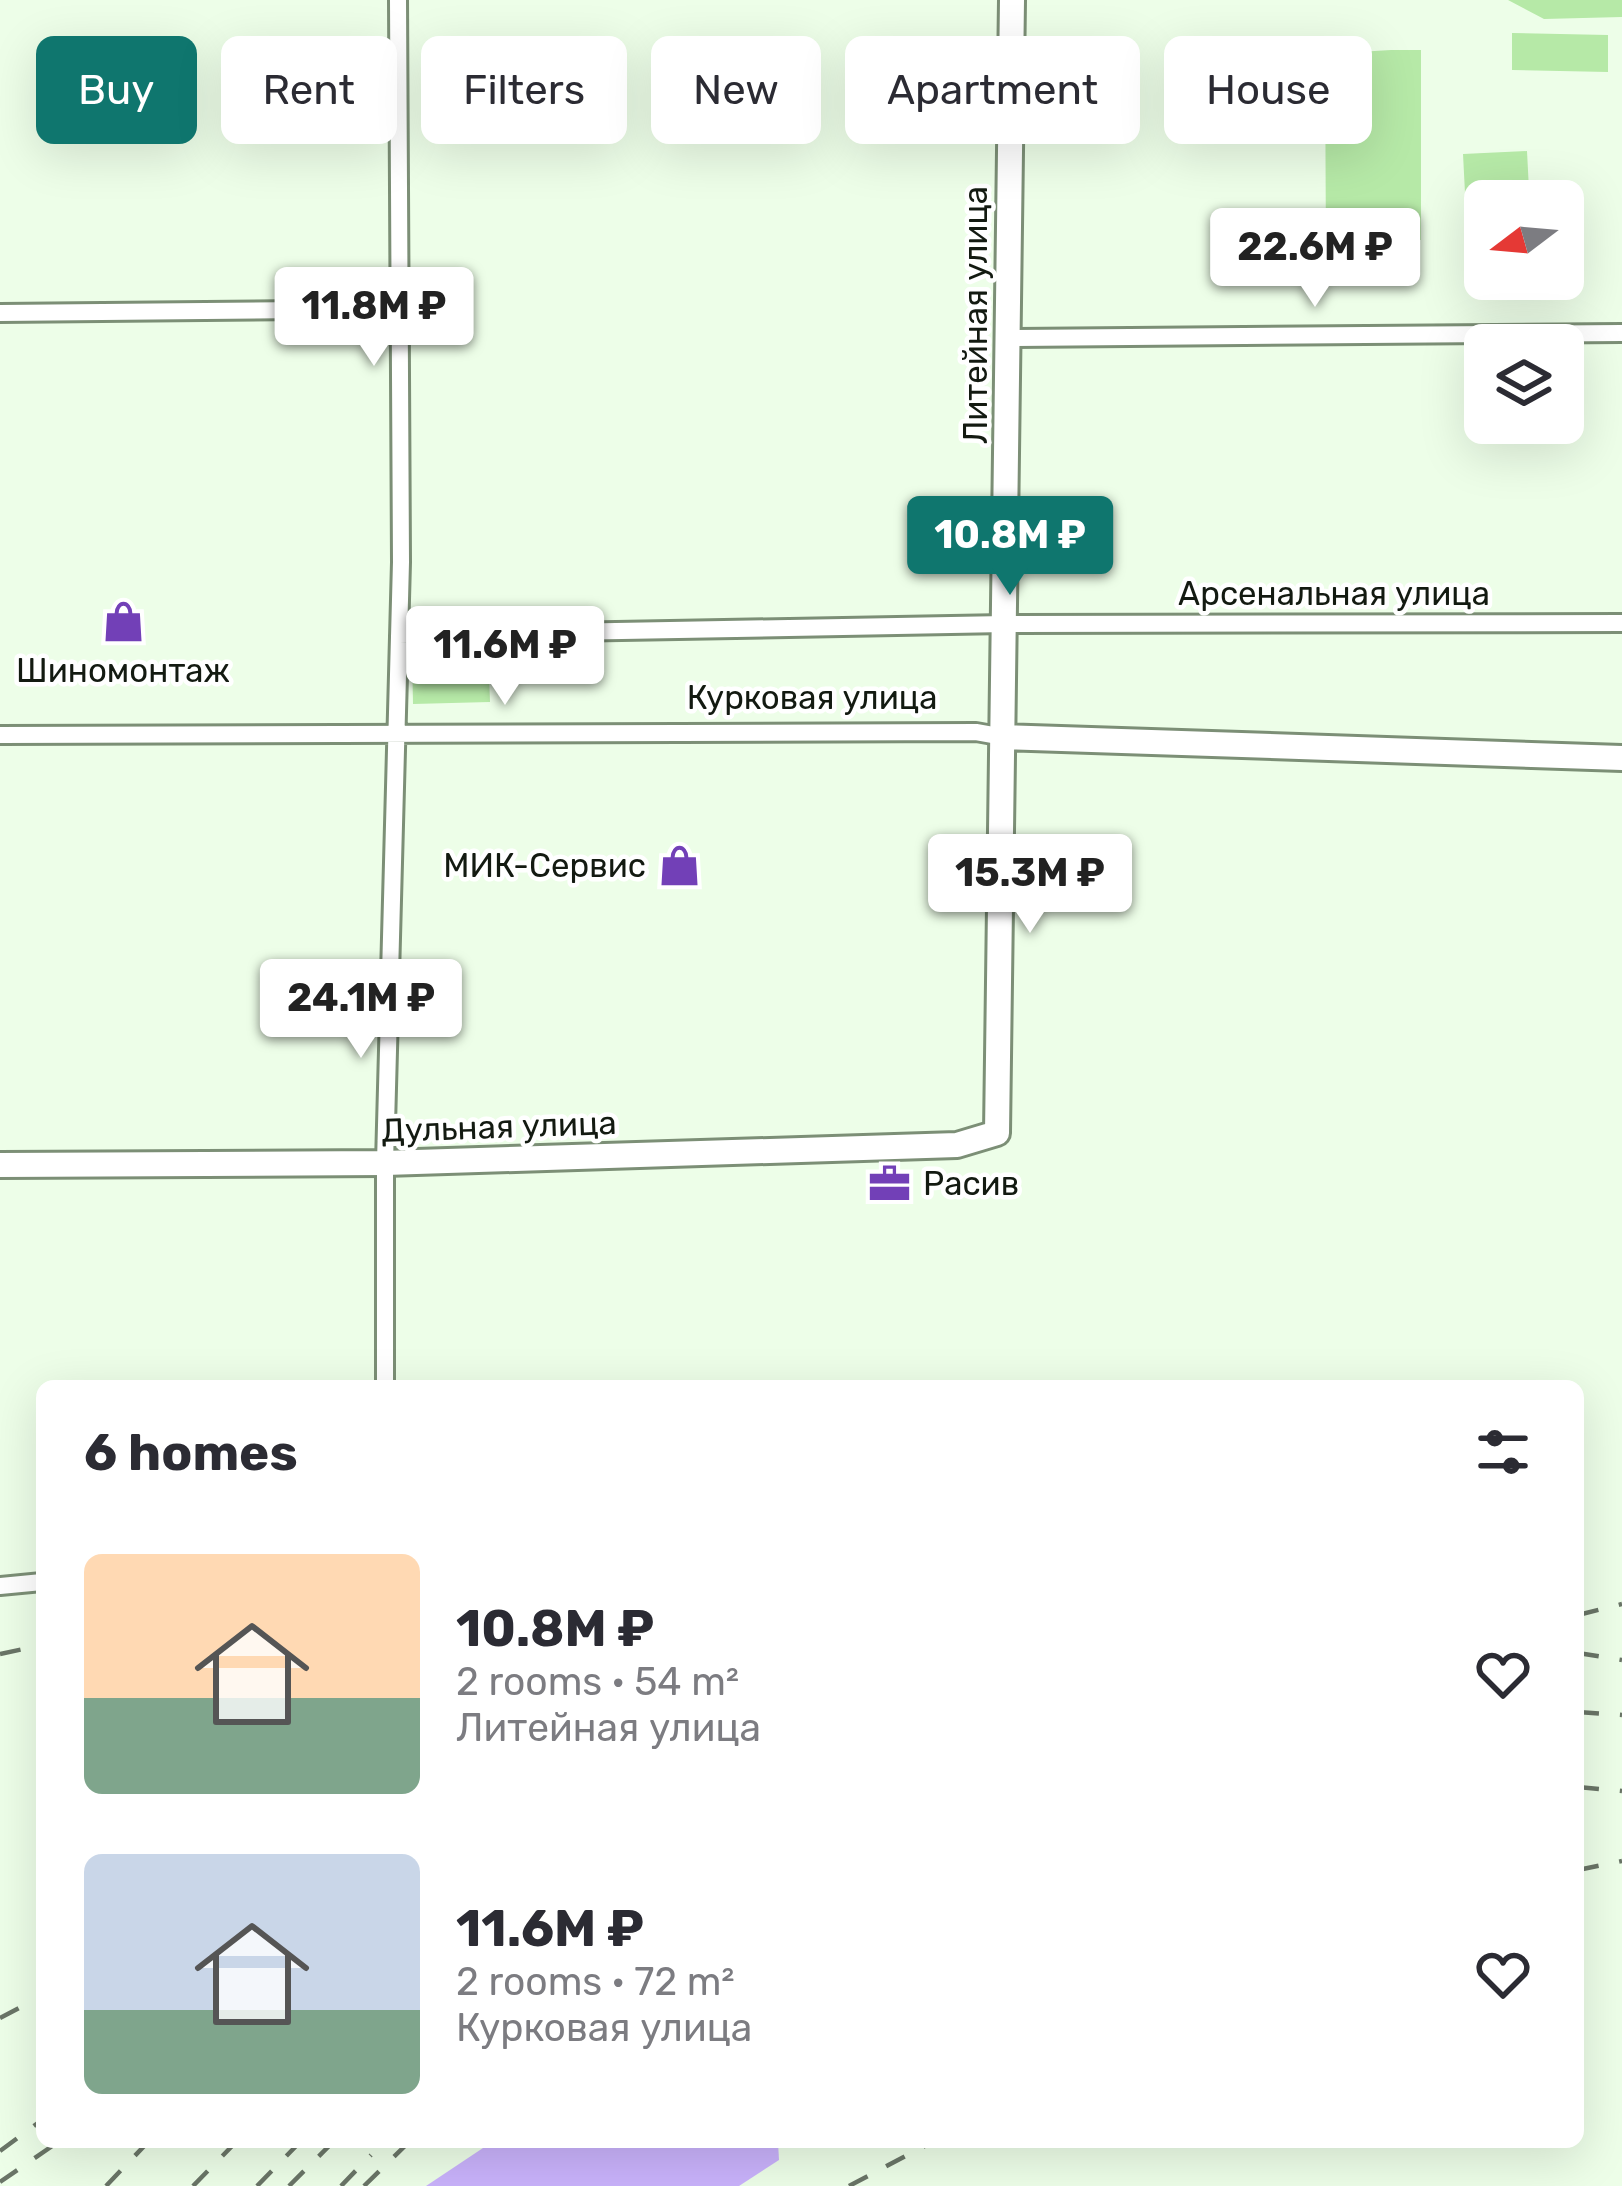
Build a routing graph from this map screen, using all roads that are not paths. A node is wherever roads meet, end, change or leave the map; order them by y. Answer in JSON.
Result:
{"nodes":[{"id":1,"x":398,"y":0,"type":"edge"},
{"id":2,"x":1012,"y":0,"type":"edge"},
{"id":3,"x":401,"y":309,"type":"junction"},
{"id":4,"x":0,"y":313,"type":"edge"},
{"id":5,"x":1622,"y":333,"type":"edge"},
{"id":6,"x":1009,"y":338,"type":"junction"},
{"id":7,"x":1622,"y":623,"type":"edge"},
{"id":8,"x":1005,"y":624,"type":"junction"},
{"id":9,"x":399,"y":635,"type":"junction"},
{"id":10,"x":0,"y":735,"type":"edge"},
{"id":11,"x":397,"y":737,"type":"junction"},
{"id":12,"x":1004,"y":737,"type":"junction"},
{"id":13,"x":1622,"y":758,"type":"edge"},
{"id":14,"x":997,"y":1133,"type":"joint"},
{"id":15,"x":385,"y":1163,"type":"junction"},
{"id":16,"x":0,"y":1165,"type":"edge"},
{"id":17,"x":385,"y":1380,"type":"edge"},
{"id":18,"x":36,"y":1583,"type":"edge"},
{"id":19,"x":0,"y":1586,"type":"edge"}],
"edges":[{"from":1,"to":3,"type":"street"},
{"from":2,"to":6,"type":"street","name":"Литейная улица"},
{"from":3,"to":4,"type":"street"},
{"from":3,"to":9,"type":"street"},
{"from":5,"to":6,"type":"street"},
{"from":6,"to":8,"type":"street","name":"Литейная улица"},
{"from":7,"to":8,"type":"street","name":"Арсенальная улица"},
{"from":8,"to":9,"type":"street","name":"Арсенальная улица"},
{"from":8,"to":12,"type":"street","name":"Литейная улица"},
{"from":9,"to":11,"type":"street"},
{"from":10,"to":11,"type":"street","name":"Курковая улица"},
{"from":11,"to":12,"type":"street","name":"Курковая улица"},
{"from":11,"to":15,"type":"street"},
{"from":12,"to":13,"type":"street","name":"Курковая улица"},
{"from":12,"to":14,"type":"street","name":"Литейная улица"},
{"from":14,"to":15,"type":"street","name":"Дульная улица"},
{"from":15,"to":16,"type":"street","name":"Дульная улица"},
{"from":15,"to":17,"type":"street"},
{"from":18,"to":19,"type":"street"}]}
